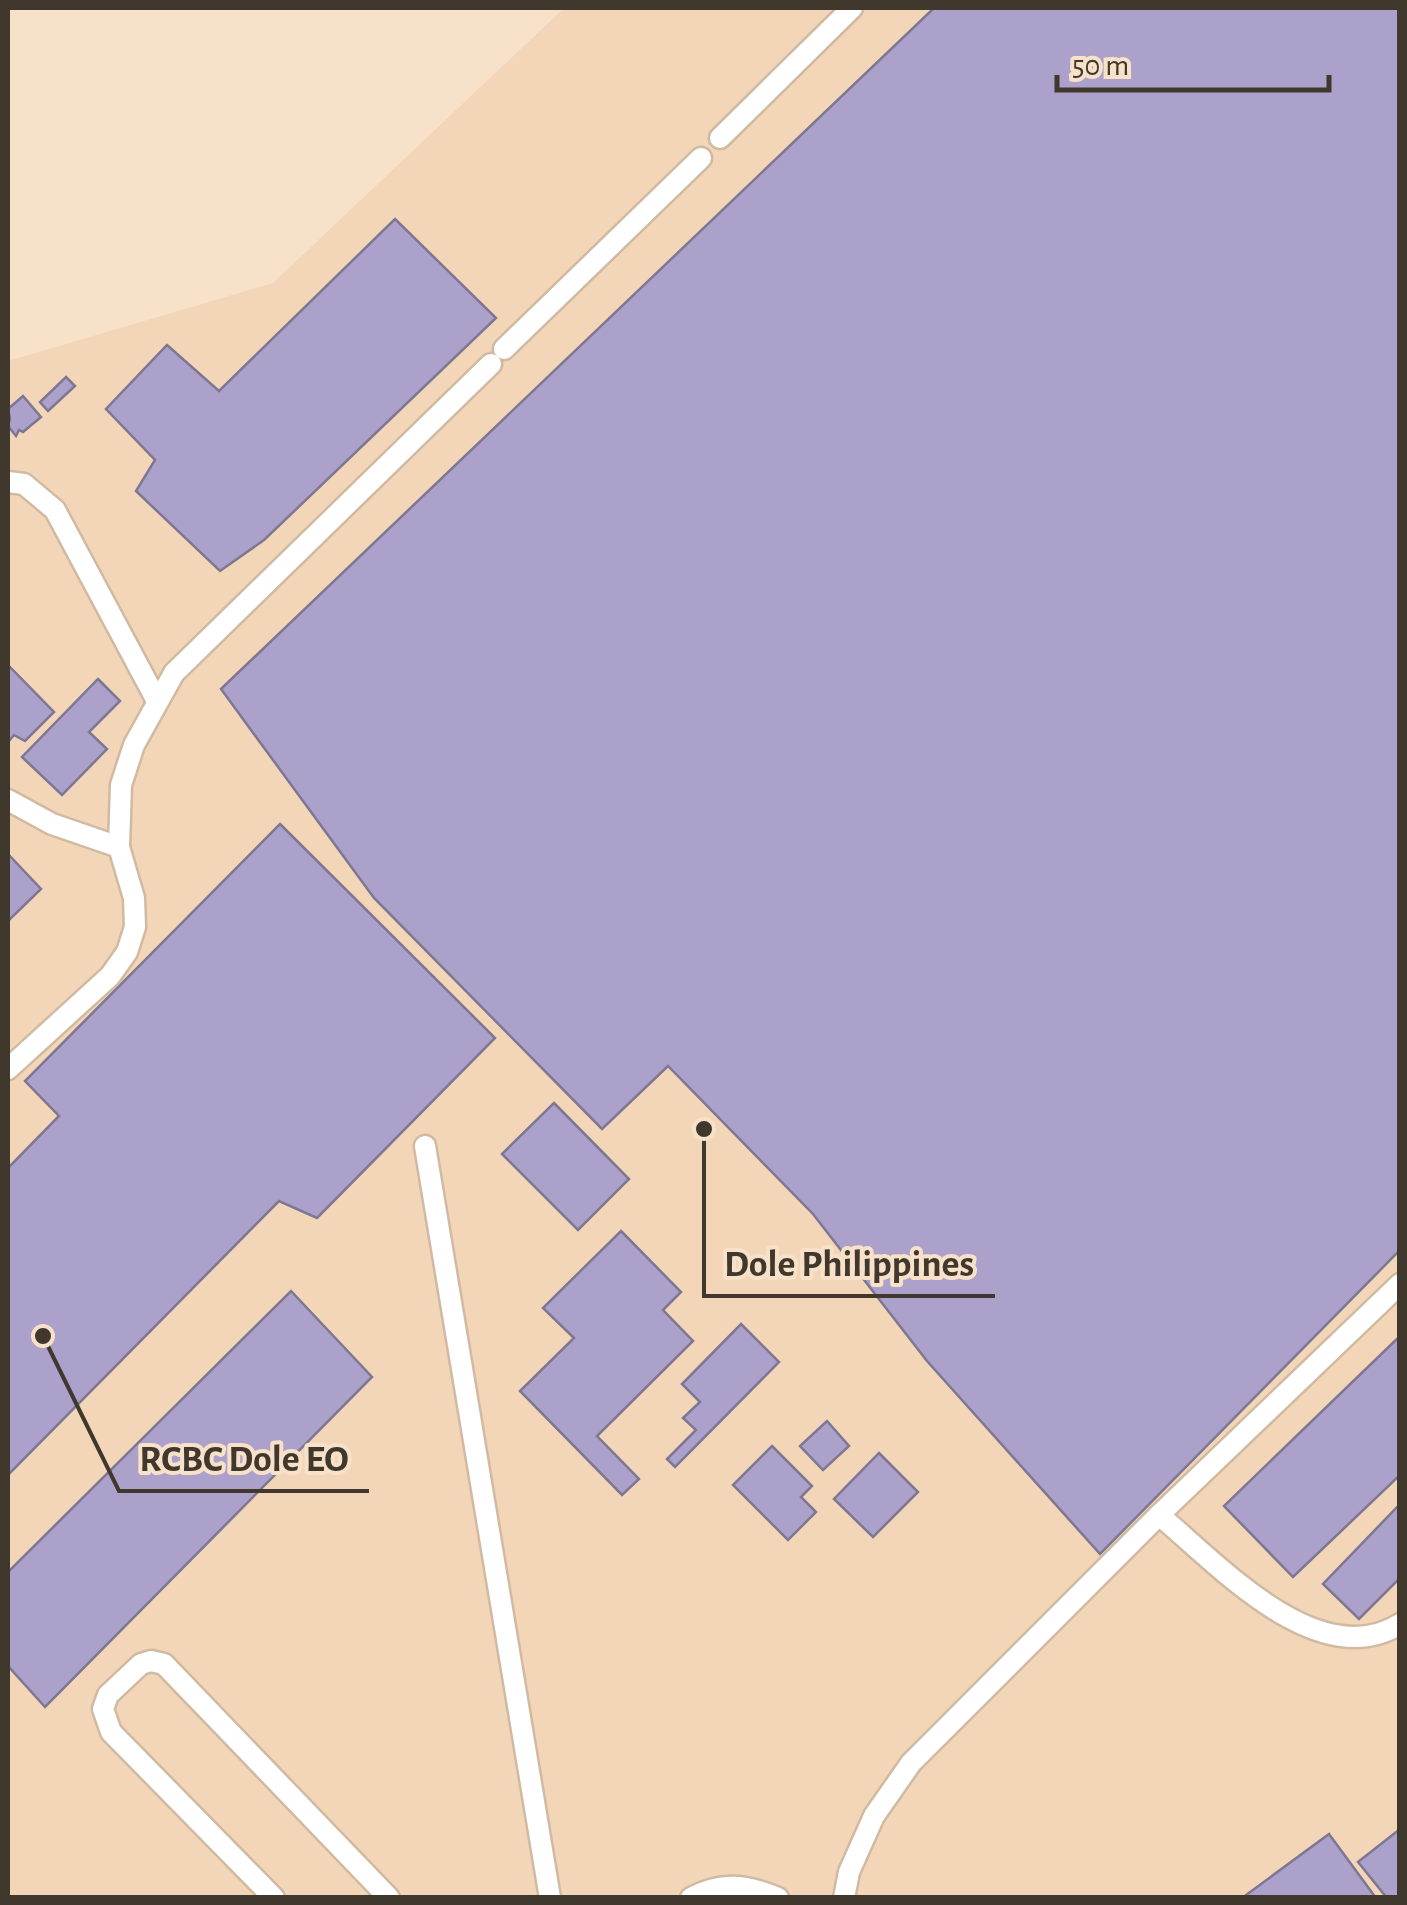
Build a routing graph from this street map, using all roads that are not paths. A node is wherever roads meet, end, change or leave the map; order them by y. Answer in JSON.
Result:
{"nodes":[{"id":1,"x":852,"y":8,"type":"edge"},
{"id":2,"x":720,"y":138,"type":"dead end"},
{"id":3,"x":701,"y":158,"type":"dead end"},
{"id":4,"x":8,"y":482,"type":"edge"},
{"id":5,"x":157,"y":701,"type":"junction"},
{"id":6,"x":8,"y":800,"type":"edge"},
{"id":7,"x":119,"y":847,"type":"junction"},
{"id":8,"x":8,"y":1069,"type":"edge"},
{"id":9,"x":426,"y":1146,"type":"dead end"},
{"id":10,"x":1400,"y":1284,"type":"edge"},
{"id":11,"x":1159,"y":1515,"type":"junction"},
{"id":12,"x":1400,"y":1624,"type":"edge"},
{"id":13,"x":274,"y":1898,"type":"edge"},
{"id":14,"x":389,"y":1898,"type":"edge"},
{"id":15,"x":550,"y":1898,"type":"edge"},
{"id":16,"x":692,"y":1898,"type":"edge"},
{"id":17,"x":778,"y":1898,"type":"edge"},
{"id":18,"x":844,"y":1898,"type":"edge"}],
"edges":[{"from":1,"to":2,"type":"lane"},
{"from":3,"to":5,"type":"lane"},
{"from":4,"to":5,"type":"lane"},
{"from":5,"to":7,"type":"lane"},
{"from":6,"to":7,"type":"lane"},
{"from":7,"to":8,"type":"lane"},
{"from":9,"to":15,"type":"lane"},
{"from":10,"to":11,"type":"lane"},
{"from":11,"to":12,"type":"lane"},
{"from":11,"to":18,"type":"lane"},
{"from":13,"to":14,"type":"lane"},
{"from":16,"to":17,"type":"lane"}]}
